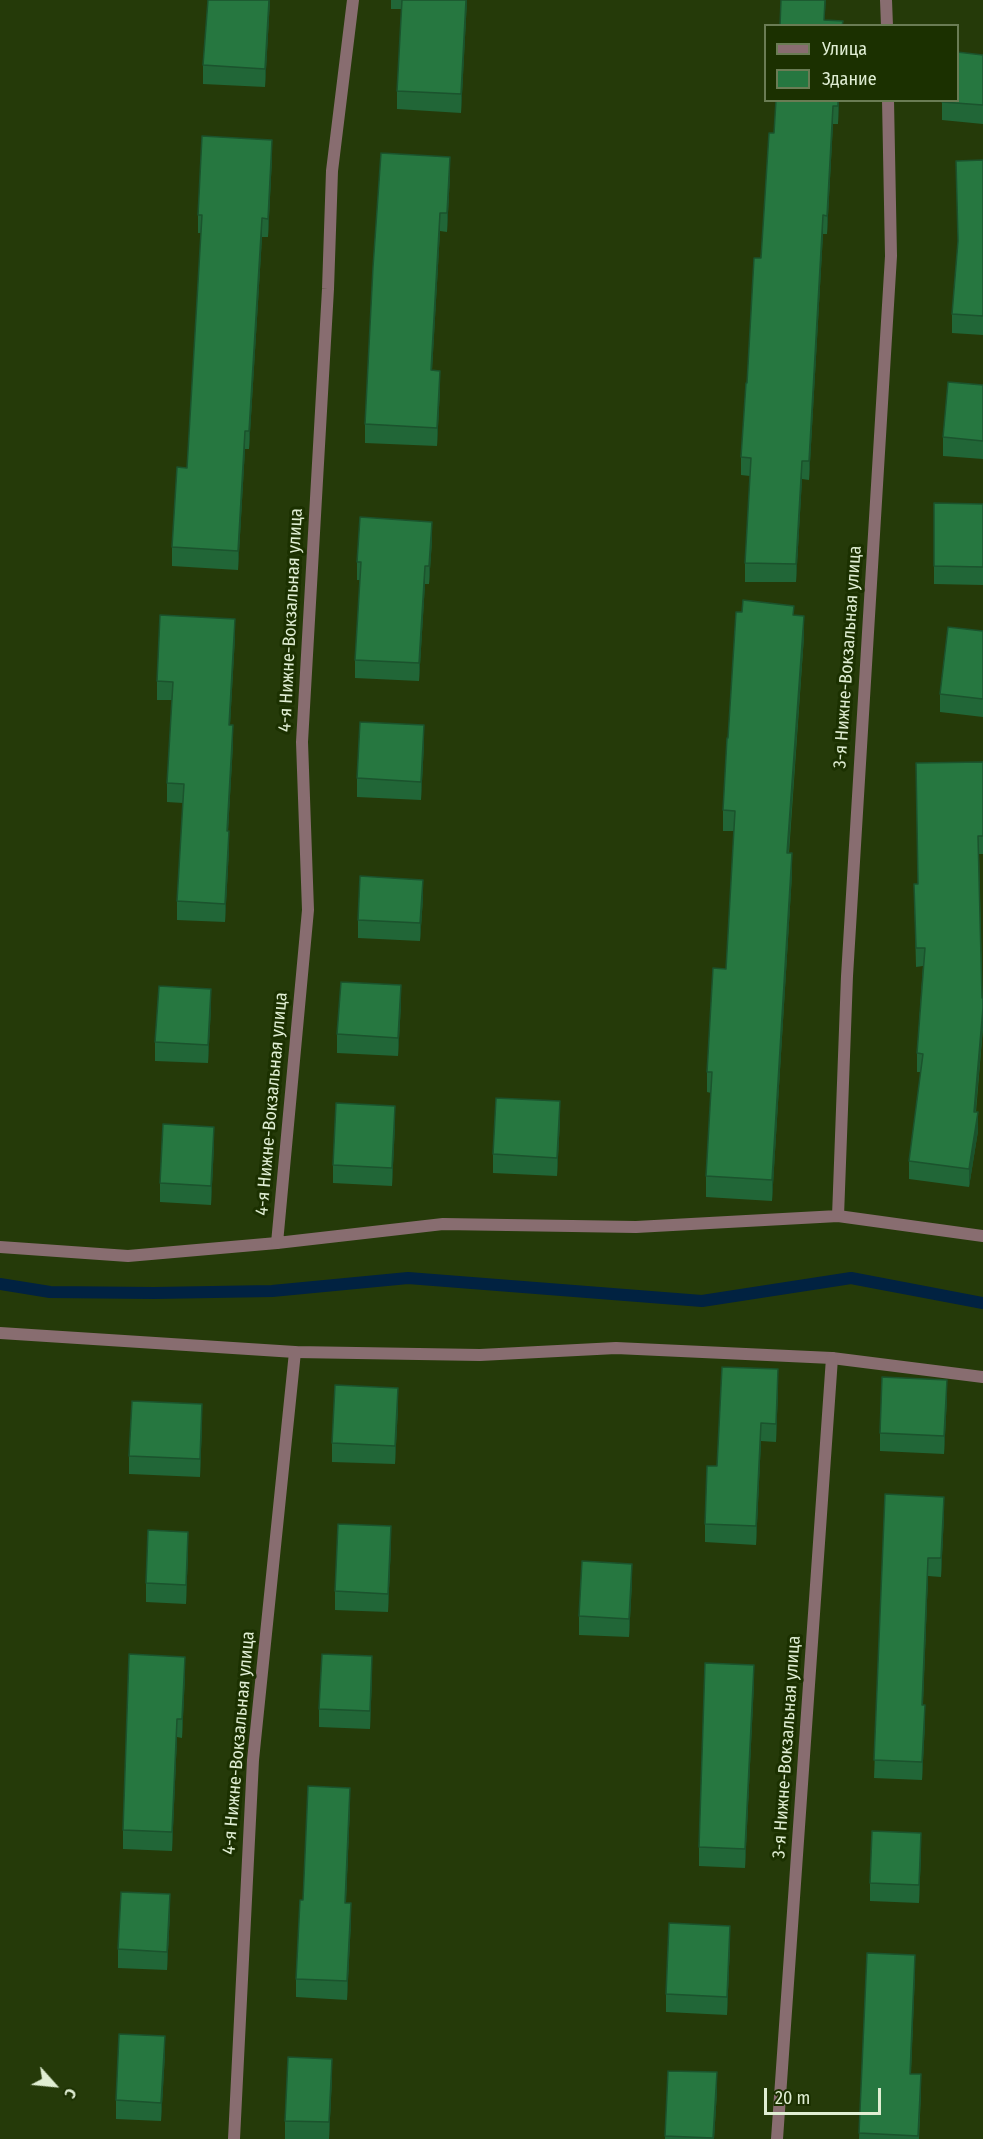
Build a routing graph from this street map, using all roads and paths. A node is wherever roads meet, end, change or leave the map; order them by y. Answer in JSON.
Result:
{"nodes":[{"id":1,"x":353,"y":0,"type":"edge"},
{"id":2,"x":886,"y":0,"type":"edge"},
{"id":3,"x":887,"y":24,"type":"edge"},
{"id":4,"x":888,"y":102,"type":"edge"},
{"id":5,"x":838,"y":1216,"type":"junction"},
{"id":6,"x":983,"y":1236,"type":"edge"},
{"id":7,"x":277,"y":1243,"type":"junction"},
{"id":8,"x":0,"y":1247,"type":"edge"},
{"id":9,"x":0,"y":1333,"type":"edge"},
{"id":10,"x":295,"y":1352,"type":"junction"},
{"id":11,"x":832,"y":1358,"type":"junction"},
{"id":12,"x":983,"y":1377,"type":"edge"},
{"id":13,"x":234,"y":2139,"type":"edge"},
{"id":14,"x":777,"y":2139,"type":"edge"}],
"edges":[{"from":1,"to":7,"type":"street","name":"4-я Нижне-Вокзальная улица"},
{"from":2,"to":3,"type":"street"},
{"from":4,"to":5,"type":"street","name":"3-я Нижне-Вокзальная улица"},
{"from":5,"to":6,"type":"street"},
{"from":5,"to":7,"type":"street"},
{"from":7,"to":8,"type":"street"},
{"from":9,"to":10,"type":"street"},
{"from":10,"to":11,"type":"street"},
{"from":10,"to":13,"type":"street","name":"4-я Нижне-Вокзальная улица"},
{"from":11,"to":12,"type":"street"},
{"from":11,"to":14,"type":"street","name":"3-я Нижне-Вокзальная улица"}]}
